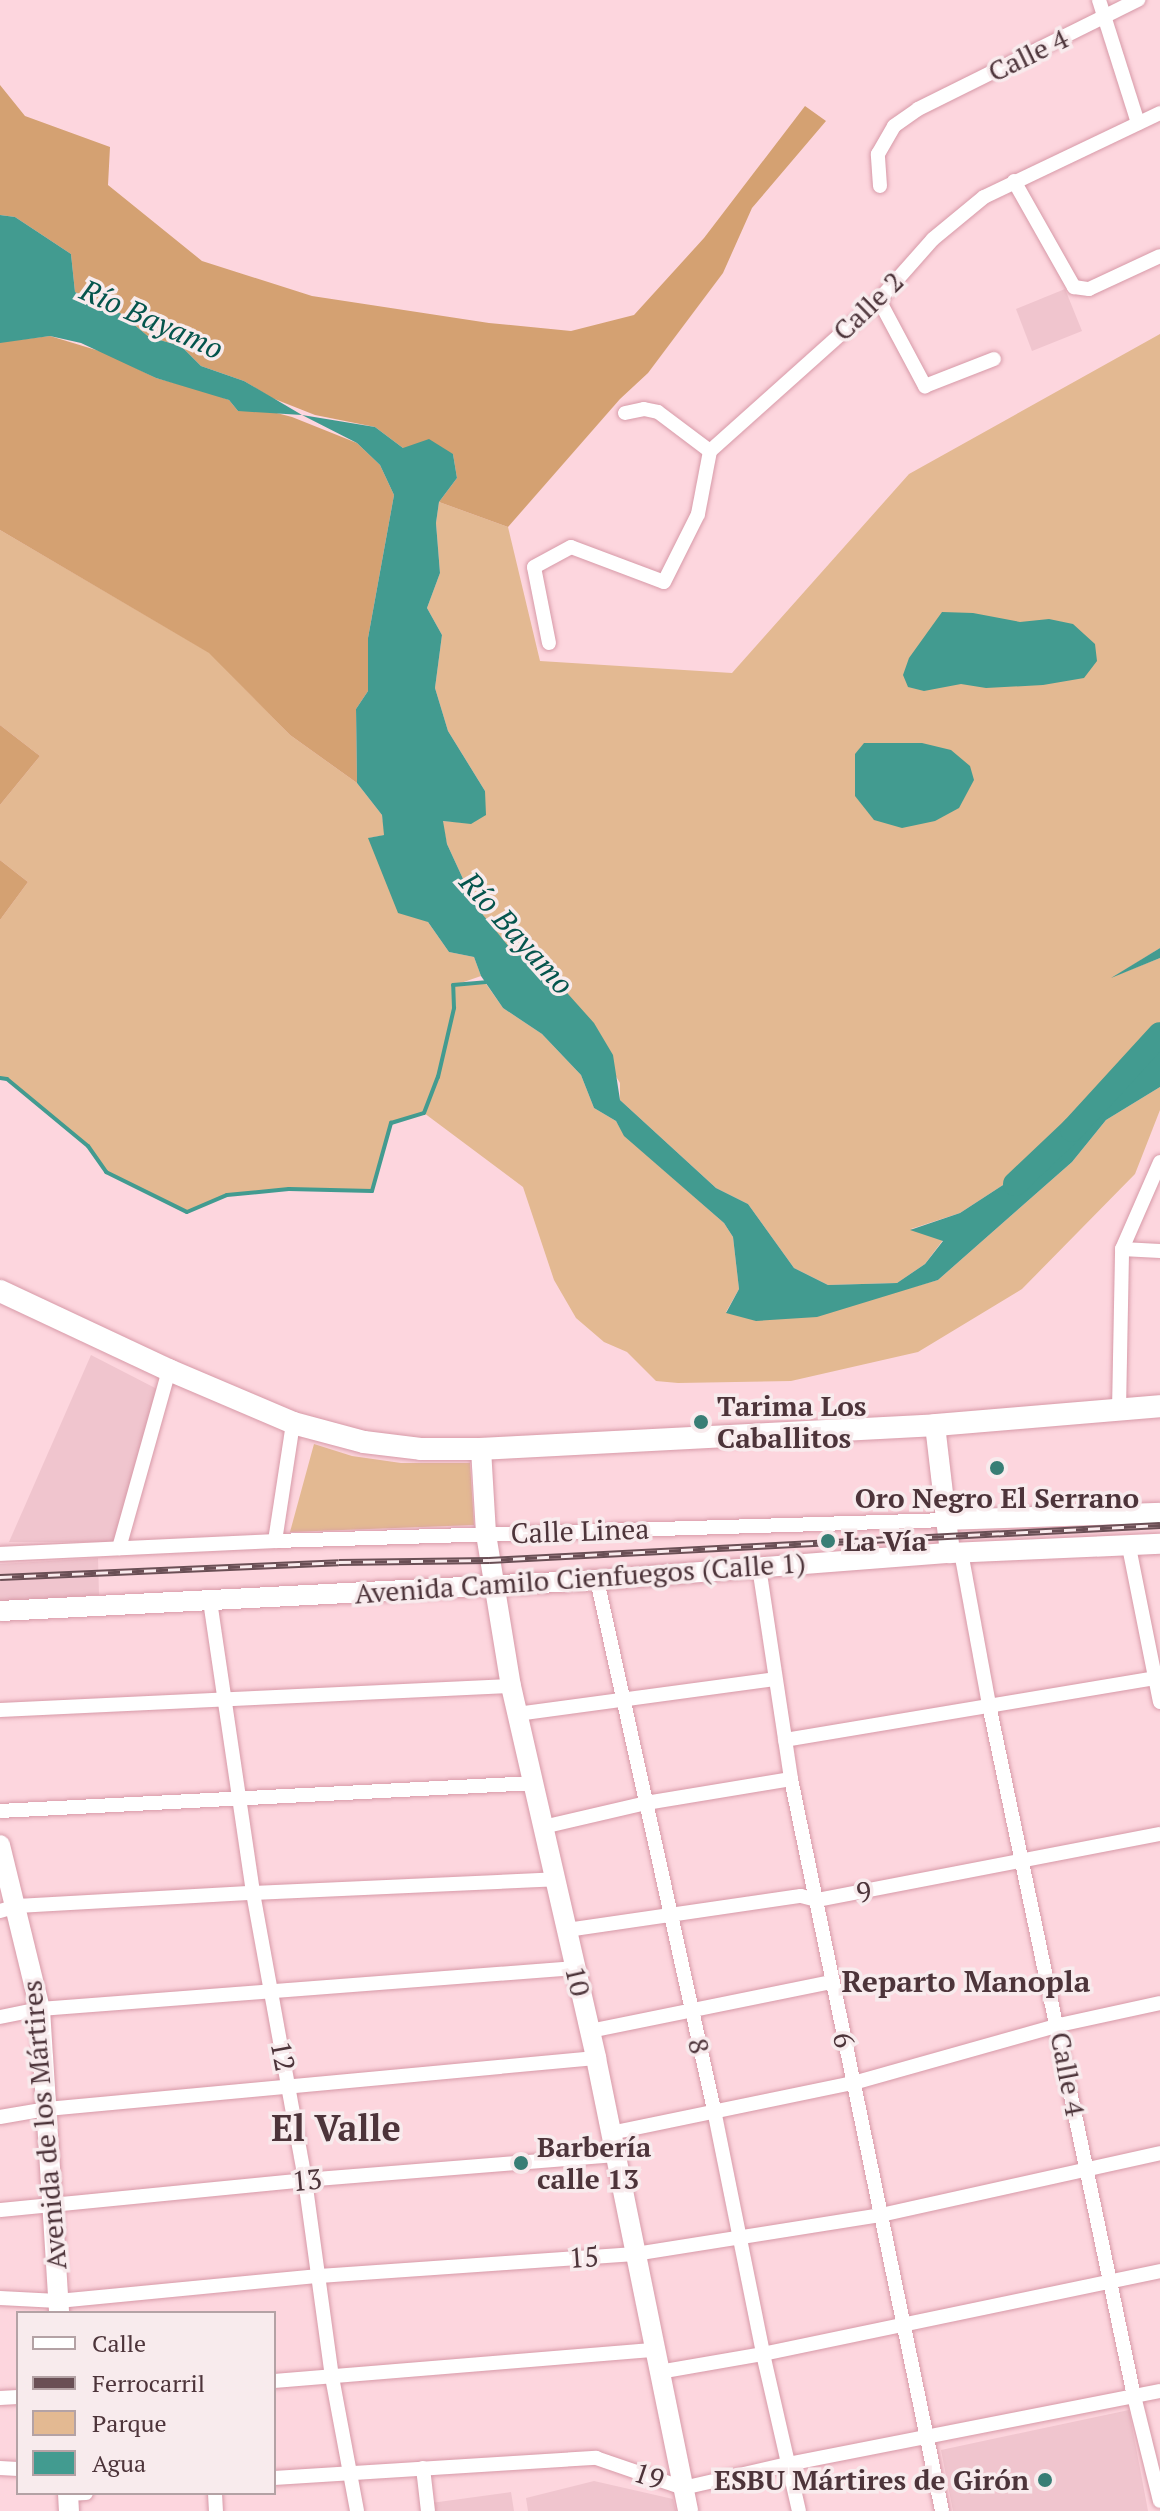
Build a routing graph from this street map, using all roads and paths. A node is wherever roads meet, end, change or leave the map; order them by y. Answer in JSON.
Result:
{"nodes":[{"id":1,"x":1099,"y":0,"type":"edge"},
{"id":2,"x":1138,"y":0,"type":"edge"},
{"id":3,"x":1106,"y":18,"type":"junction"},
{"id":4,"x":1160,"y":113,"type":"edge"},
{"id":5,"x":1138,"y":123,"type":"junction"},
{"id":6,"x":1014,"y":181,"type":"junction"},
{"id":7,"x":880,"y":186,"type":"dead end"},
{"id":8,"x":1160,"y":256,"type":"edge"},
{"id":9,"x":879,"y":300,"type":"junction"},
{"id":10,"x":994,"y":359,"type":"dead end"},
{"id":11,"x":625,"y":413,"type":"dead end"},
{"id":12,"x":710,"y":451,"type":"junction"},
{"id":13,"x":549,"y":643,"type":"dead end"},
{"id":14,"x":1160,"y":1162,"type":"edge"},
{"id":15,"x":1122,"y":1249,"type":"junction"},
{"id":16,"x":1160,"y":1251,"type":"edge"},
{"id":17,"x":0,"y":1291,"type":"edge"},
{"id":18,"x":169,"y":1370,"type":"junction"},
{"id":19,"x":1160,"y":1406,"type":"edge"},
{"id":20,"x":1119,"y":1410,"type":"junction"},
{"id":21,"x":293,"y":1423,"type":"junction"},
{"id":22,"x":935,"y":1425,"type":"junction"},
{"id":23,"x":481,"y":1449,"type":"junction"},
{"id":24,"x":1160,"y":1513,"type":"edge"},
{"id":25,"x":946,"y":1520,"type":"junction"},
{"id":26,"x":486,"y":1534,"type":"junction"},
{"id":27,"x":275,"y":1541,"type":"junction"},
{"id":28,"x":1160,"y":1544,"type":"edge"},
{"id":29,"x":1129,"y":1547,"type":"junction"},
{"id":30,"x":119,"y":1548,"type":"junction"},
{"id":31,"x":956,"y":1552,"type":"junction"},
{"id":32,"x":0,"y":1554,"type":"edge"},
{"id":33,"x":759,"y":1567,"type":"junction"},
{"id":34,"x":597,"y":1580,"type":"junction"},
{"id":35,"x":493,"y":1585,"type":"junction"},
{"id":36,"x":210,"y":1601,"type":"junction"},
{"id":37,"x":0,"y":1611,"type":"edge"},
{"id":38,"x":1158,"y":1677,"type":"edge"},
{"id":39,"x":775,"y":1679,"type":"junction"},
{"id":40,"x":511,"y":1686,"type":"junction"},
{"id":41,"x":622,"y":1699,"type":"junction"},
{"id":42,"x":224,"y":1702,"type":"junction"},
{"id":43,"x":1160,"y":1702,"type":"edge"},
{"id":44,"x":989,"y":1705,"type":"junction"},
{"id":45,"x":0,"y":1710,"type":"edge"},
{"id":46,"x":517,"y":1714,"type":"junction"},
{"id":47,"x":785,"y":1740,"type":"junction"},
{"id":48,"x":791,"y":1779,"type":"junction"},
{"id":49,"x":534,"y":1783,"type":"junction"},
{"id":50,"x":240,"y":1797,"type":"junction"},
{"id":51,"x":646,"y":1803,"type":"junction"},
{"id":52,"x":0,"y":1811,"type":"edge"},
{"id":53,"x":543,"y":1827,"type":"junction"},
{"id":54,"x":1160,"y":1834,"type":"edge"},
{"id":55,"x":0,"y":1845,"type":"edge"},
{"id":56,"x":1024,"y":1863,"type":"junction"},
{"id":57,"x":556,"y":1879,"type":"junction"},
{"id":58,"x":253,"y":1893,"type":"junction"},
{"id":59,"x":817,"y":1900,"type":"junction"},
{"id":60,"x":8,"y":1909,"type":"edge"},
{"id":61,"x":668,"y":1913,"type":"junction"},
{"id":62,"x":567,"y":1930,"type":"junction"},
{"id":63,"x":575,"y":1968,"type":"junction"},
{"id":64,"x":831,"y":1982,"type":"junction"},
{"id":65,"x":270,"y":1990,"type":"junction"},
{"id":66,"x":1160,"y":2003,"type":"edge"},
{"id":67,"x":40,"y":2009,"type":"junction"},
{"id":68,"x":690,"y":2010,"type":"junction"},
{"id":69,"x":0,"y":2017,"type":"edge"},
{"id":70,"x":1059,"y":2025,"type":"junction"},
{"id":71,"x":590,"y":2031,"type":"junction"},
{"id":72,"x":596,"y":2058,"type":"junction"},
{"id":73,"x":853,"y":2083,"type":"junction"},
{"id":74,"x":288,"y":2085,"type":"junction"},
{"id":75,"x":47,"y":2109,"type":"junction"},
{"id":76,"x":714,"y":2110,"type":"junction"},
{"id":77,"x":0,"y":2117,"type":"edge"},
{"id":78,"x":611,"y":2133,"type":"junction"},
{"id":79,"x":1160,"y":2153,"type":"edge"},
{"id":80,"x":615,"y":2155,"type":"junction"},
{"id":81,"x":1087,"y":2169,"type":"junction"},
{"id":82,"x":305,"y":2180,"type":"junction"},
{"id":83,"x":54,"y":2203,"type":"junction"},
{"id":84,"x":0,"y":2210,"type":"edge"},
{"id":85,"x":881,"y":2215,"type":"junction"},
{"id":86,"x":738,"y":2238,"type":"junction"},
{"id":87,"x":635,"y":2254,"type":"junction"},
{"id":88,"x":1160,"y":2271,"type":"edge"},
{"id":89,"x":319,"y":2276,"type":"junction"},
{"id":90,"x":1112,"y":2281,"type":"junction"},
{"id":91,"x":0,"y":2298,"type":"edge"},
{"id":92,"x":59,"y":2307,"type":"edge"},
{"id":93,"x":906,"y":2324,"type":"junction"},
{"id":94,"x":655,"y":2350,"type":"junction"},
{"id":95,"x":763,"y":2354,"type":"junction"},
{"id":96,"x":659,"y":2372,"type":"junction"},
{"id":97,"x":332,"y":2377,"type":"junction"},
{"id":98,"x":276,"y":2381,"type":"edge"},
{"id":99,"x":1160,"y":2391,"type":"edge"},
{"id":100,"x":1134,"y":2396,"type":"junction"},
{"id":101,"x":928,"y":2436,"type":"junction"},
{"id":102,"x":788,"y":2464,"type":"junction"},
{"id":103,"x":423,"y":2468,"type":"junction"},
{"id":104,"x":350,"y":2473,"type":"junction"},
{"id":105,"x":276,"y":2478,"type":"edge"},
{"id":106,"x":683,"y":2488,"type":"junction"},
{"id":107,"x":1160,"y":2501,"type":"edge"},
{"id":108,"x":357,"y":2511,"type":"edge"},
{"id":109,"x":428,"y":2511,"type":"edge"},
{"id":110,"x":688,"y":2511,"type":"edge"},
{"id":111,"x":799,"y":2511,"type":"edge"},
{"id":112,"x":942,"y":2511,"type":"edge"}],
"edges":[{"from":1,"to":3,"type":"street"},
{"from":2,"to":3,"type":"street","name":"Calle 4"},
{"from":3,"to":5,"type":"street"},
{"from":3,"to":7,"type":"street","name":"Calle 4"},
{"from":4,"to":5,"type":"street","name":"Calle 2"},
{"from":5,"to":6,"type":"street","name":"Calle 2"},
{"from":6,"to":8,"type":"street"},
{"from":6,"to":9,"type":"street","name":"Calle 2"},
{"from":9,"to":10,"type":"street"},
{"from":9,"to":12,"type":"street","name":"Calle 2"},
{"from":11,"to":12,"type":"street"},
{"from":12,"to":13,"type":"street"},
{"from":14,"to":15,"type":"street"},
{"from":15,"to":16,"type":"street"},
{"from":15,"to":20,"type":"street"},
{"from":17,"to":18,"type":"main road"},
{"from":18,"to":21,"type":"main road"},
{"from":18,"to":30,"type":"street"},
{"from":19,"to":20,"type":"main road"},
{"from":20,"to":22,"type":"main road"},
{"from":21,"to":23,"type":"main road"},
{"from":21,"to":27,"type":"street"},
{"from":22,"to":23,"type":"main road"},
{"from":22,"to":25,"type":"street","name":"Calle 4"},
{"from":23,"to":26,"type":"street","name":"10"},
{"from":24,"to":25,"type":"street","name":"Calle Linea"},
{"from":25,"to":26,"type":"street","name":"Calle Linea"},
{"from":25,"to":31,"type":"street","name":"Calle 4"},
{"from":26,"to":27,"type":"street","name":"Calle Linea"},
{"from":26,"to":35,"type":"street","name":"10"},
{"from":27,"to":30,"type":"street","name":"Calle Linea"},
{"from":28,"to":29,"type":"street","name":"Avenida Camilo Cienfuegos (Calle 1)"},
{"from":29,"to":31,"type":"street","name":"Avenida Camilo Cienfuegos (Calle 1)"},
{"from":29,"to":38,"type":"street"},
{"from":30,"to":32,"type":"street","name":"Calle Linea"},
{"from":31,"to":33,"type":"street","name":"Avenida Camilo Cienfuegos (Calle 1)"},
{"from":31,"to":44,"type":"street","name":"Calle 4"},
{"from":33,"to":34,"type":"street","name":"Avenida Camilo Cienfuegos (Calle 1)"},
{"from":33,"to":39,"type":"street","name":"6"},
{"from":34,"to":35,"type":"street","name":"Avenida Camilo Cienfuegos (Calle 1)"},
{"from":34,"to":41,"type":"street","name":"8"},
{"from":35,"to":36,"type":"street","name":"Avenida Camilo Cienfuegos (Calle 1)"},
{"from":35,"to":40,"type":"street","name":"10"},
{"from":36,"to":37,"type":"street","name":"Avenida Camilo Cienfuegos (Calle 1)"},
{"from":36,"to":42,"type":"street","name":"12"},
{"from":38,"to":43,"type":"street"},
{"from":38,"to":44,"type":"street"},
{"from":39,"to":41,"type":"street"},
{"from":39,"to":47,"type":"street","name":"6"},
{"from":40,"to":42,"type":"street"},
{"from":40,"to":46,"type":"street","name":"10"},
{"from":41,"to":46,"type":"street"},
{"from":41,"to":51,"type":"street","name":"8"},
{"from":42,"to":45,"type":"street"},
{"from":42,"to":50,"type":"street","name":"12"},
{"from":44,"to":47,"type":"street"},
{"from":44,"to":56,"type":"street","name":"Calle 4"},
{"from":46,"to":49,"type":"street","name":"10"},
{"from":47,"to":48,"type":"street","name":"6"},
{"from":48,"to":51,"type":"street"},
{"from":48,"to":59,"type":"street","name":"6"},
{"from":49,"to":50,"type":"street"},
{"from":49,"to":53,"type":"street","name":"10"},
{"from":50,"to":52,"type":"street"},
{"from":50,"to":58,"type":"street","name":"12"},
{"from":51,"to":53,"type":"street"},
{"from":51,"to":61,"type":"street","name":"8"},
{"from":53,"to":57,"type":"street","name":"10"},
{"from":54,"to":56,"type":"street","name":"9"},
{"from":55,"to":60,"type":"street","name":"Avenida de los Mártires"},
{"from":56,"to":59,"type":"street","name":"9"},
{"from":56,"to":70,"type":"street","name":"Calle 4"},
{"from":57,"to":58,"type":"street"},
{"from":57,"to":62,"type":"street","name":"10"},
{"from":58,"to":60,"type":"street"},
{"from":58,"to":65,"type":"street","name":"12"},
{"from":59,"to":61,"type":"street","name":"9"},
{"from":59,"to":64,"type":"street","name":"6"},
{"from":60,"to":67,"type":"street","name":"Avenida de los Mártires"},
{"from":61,"to":62,"type":"street","name":"9"},
{"from":61,"to":68,"type":"street","name":"8"},
{"from":62,"to":63,"type":"street","name":"10"},
{"from":63,"to":65,"type":"street"},
{"from":63,"to":71,"type":"street","name":"10"},
{"from":64,"to":68,"type":"street"},
{"from":64,"to":73,"type":"street","name":"6"},
{"from":65,"to":67,"type":"street"},
{"from":65,"to":74,"type":"street","name":"12"},
{"from":66,"to":70,"type":"street"},
{"from":67,"to":69,"type":"street"},
{"from":67,"to":75,"type":"street","name":"Avenida de los Mártires"},
{"from":68,"to":71,"type":"street"},
{"from":68,"to":76,"type":"street","name":"8"},
{"from":70,"to":73,"type":"street"},
{"from":70,"to":81,"type":"street","name":"Calle 4"},
{"from":71,"to":72,"type":"street","name":"10"},
{"from":72,"to":74,"type":"street"},
{"from":72,"to":78,"type":"street","name":"10"},
{"from":73,"to":76,"type":"street"},
{"from":73,"to":85,"type":"street","name":"6"},
{"from":74,"to":75,"type":"street"},
{"from":74,"to":82,"type":"street","name":"12"},
{"from":75,"to":77,"type":"street"},
{"from":75,"to":83,"type":"street","name":"Avenida de los Mártires"},
{"from":76,"to":78,"type":"street"},
{"from":76,"to":86,"type":"street","name":"8"},
{"from":78,"to":80,"type":"street","name":"10"},
{"from":79,"to":81,"type":"street","name":"15"},
{"from":80,"to":82,"type":"street","name":"13"},
{"from":80,"to":87,"type":"street","name":"10"},
{"from":81,"to":85,"type":"street","name":"15"},
{"from":81,"to":90,"type":"street","name":"Calle 4"},
{"from":82,"to":83,"type":"street","name":"13"},
{"from":82,"to":89,"type":"street","name":"12"},
{"from":83,"to":84,"type":"street","name":"13"},
{"from":83,"to":92,"type":"street","name":"Avenida de los Mártires"},
{"from":85,"to":86,"type":"street","name":"15"},
{"from":85,"to":93,"type":"street","name":"6"},
{"from":86,"to":87,"type":"street","name":"15"},
{"from":86,"to":95,"type":"street","name":"8"},
{"from":87,"to":89,"type":"street","name":"15"},
{"from":87,"to":94,"type":"street","name":"10"},
{"from":88,"to":90,"type":"street"},
{"from":89,"to":92,"type":"street","name":"15"},
{"from":89,"to":97,"type":"street","name":"12"},
{"from":90,"to":93,"type":"street"},
{"from":90,"to":100,"type":"street","name":"Calle 4"},
{"from":91,"to":92,"type":"street","name":"15"},
{"from":93,"to":95,"type":"street"},
{"from":93,"to":101,"type":"street","name":"6"},
{"from":94,"to":96,"type":"street","name":"10"},
{"from":94,"to":97,"type":"street"},
{"from":95,"to":96,"type":"street"},
{"from":95,"to":102,"type":"street","name":"8"},
{"from":96,"to":106,"type":"street","name":"10"},
{"from":97,"to":98,"type":"street"},
{"from":97,"to":104,"type":"street","name":"12"},
{"from":99,"to":100,"type":"street","name":"19"},
{"from":100,"to":101,"type":"street","name":"19"},
{"from":100,"to":107,"type":"street","name":"Calle 4"},
{"from":101,"to":102,"type":"street","name":"19"},
{"from":101,"to":112,"type":"street","name":"6"},
{"from":102,"to":106,"type":"street","name":"19"},
{"from":102,"to":111,"type":"street","name":"8"},
{"from":103,"to":104,"type":"street","name":"19"},
{"from":103,"to":106,"type":"street","name":"19"},
{"from":103,"to":109,"type":"street"},
{"from":104,"to":105,"type":"street","name":"19"},
{"from":104,"to":108,"type":"street","name":"12"},
{"from":106,"to":110,"type":"street","name":"10"}]}
